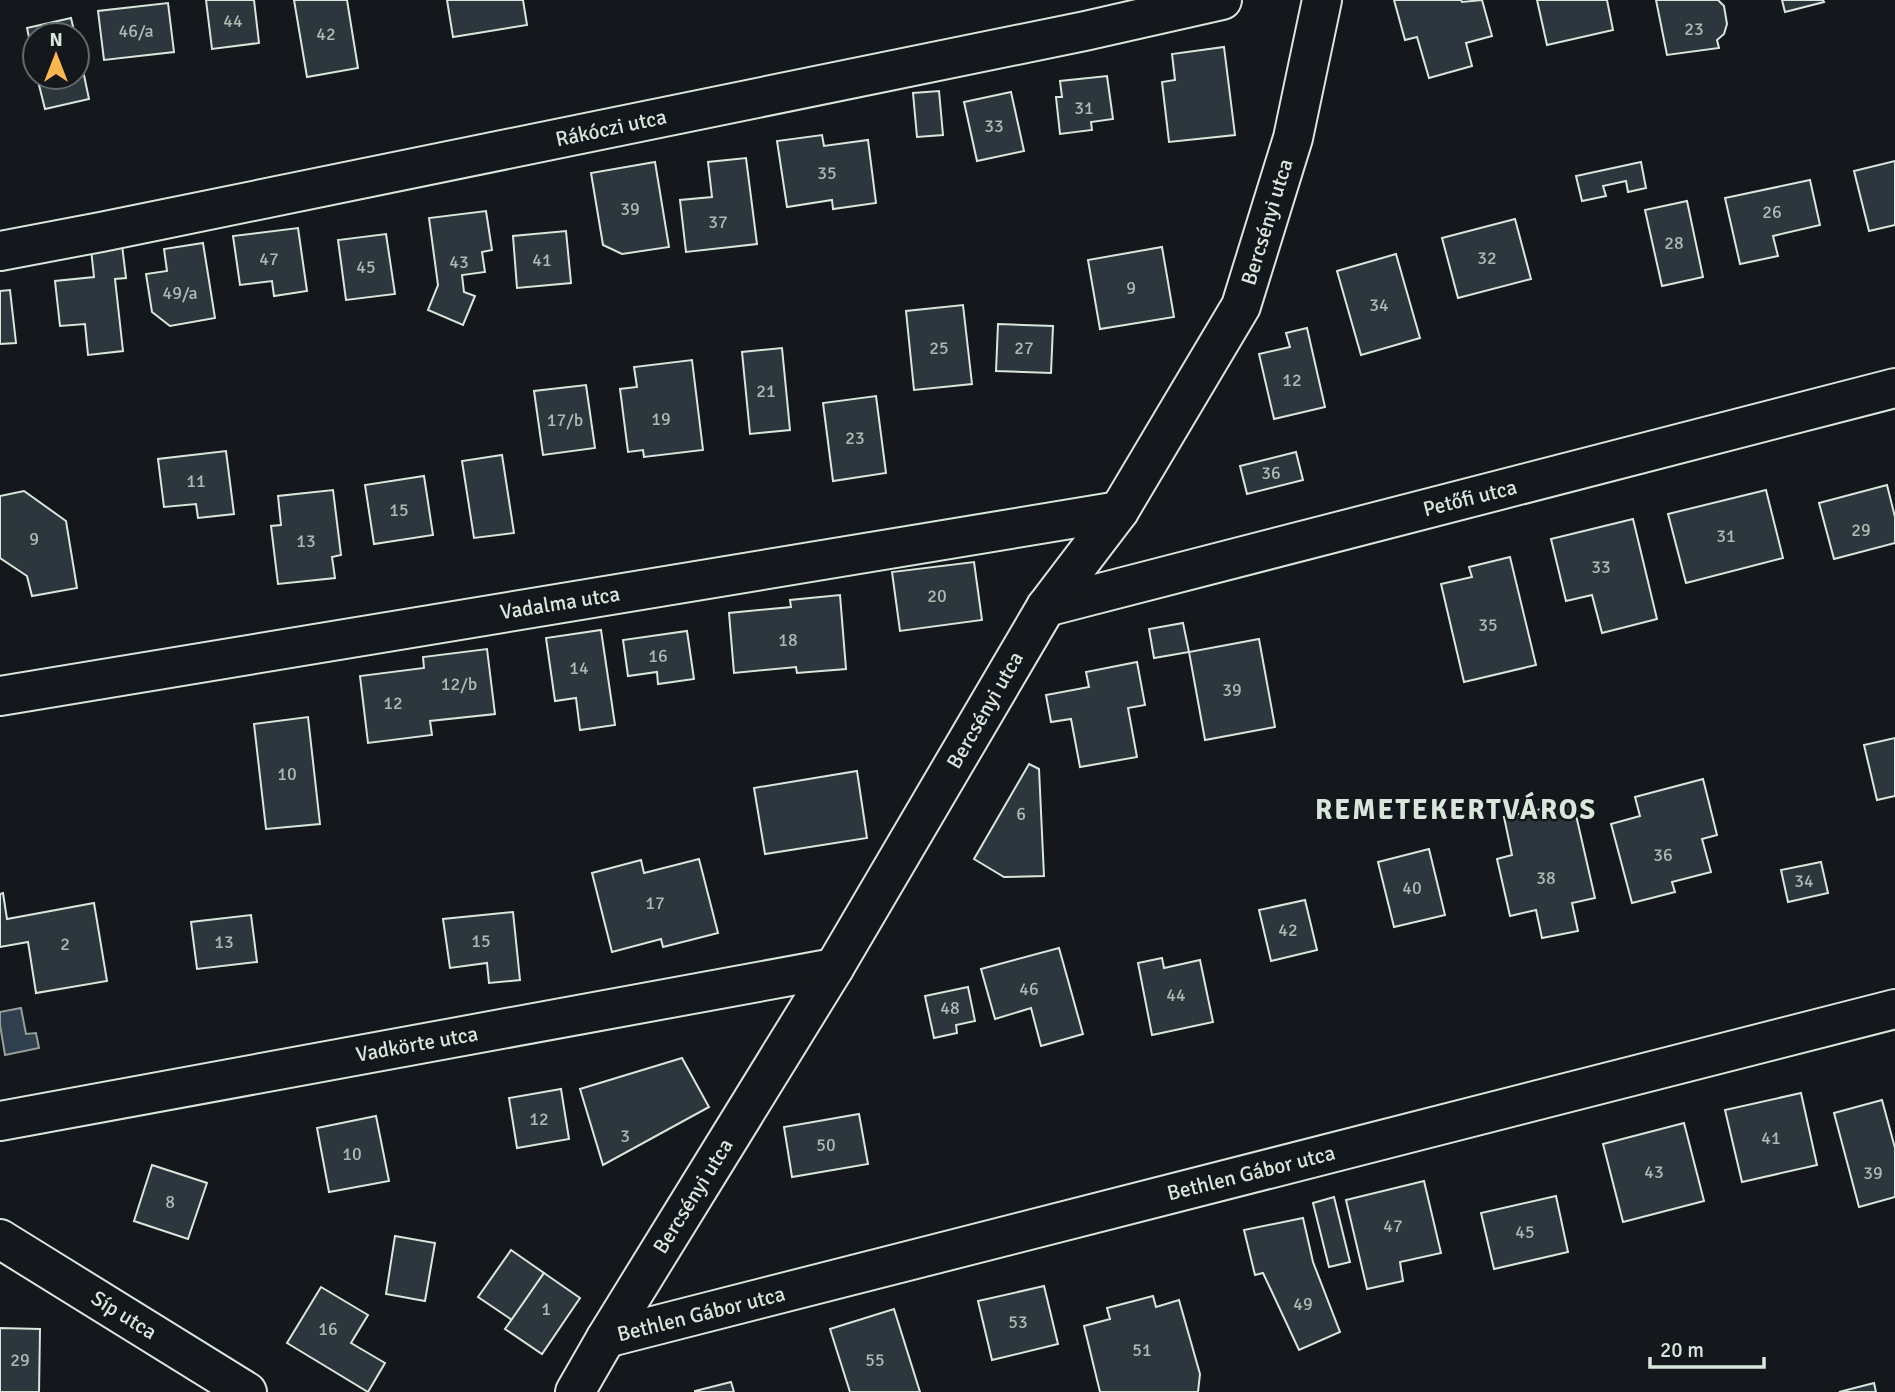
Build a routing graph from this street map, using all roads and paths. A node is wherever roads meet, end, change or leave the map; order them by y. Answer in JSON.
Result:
{"nodes":[{"id":1,"x":1222,"y":0,"type":"edge"},
{"id":2,"x":1322,"y":0,"type":"edge"},
{"id":3,"x":0,"y":251,"type":"edge"},
{"id":4,"x":1895,"y":388,"type":"edge"},
{"id":5,"x":1119,"y":511,"type":"junction"},
{"id":6,"x":1046,"y":607,"type":"junction"},
{"id":7,"x":0,"y":696,"type":"edge"},
{"id":8,"x":834,"y":968,"type":"junction"},
{"id":9,"x":1895,"y":1009,"type":"edge"},
{"id":10,"x":0,"y":1121,"type":"edge"},
{"id":11,"x":0,"y":1239,"type":"edge"},
{"id":12,"x":606,"y":1338,"type":"junction"},
{"id":13,"x":247,"y":1392,"type":"edge"},
{"id":14,"x":575,"y":1392,"type":"edge"}],
"edges":[{"from":1,"to":3,"type":"street","name":"Rákóczi utca"},
{"from":2,"to":5,"type":"street","name":"Bercsényi utca"},
{"from":4,"to":6,"type":"street","name":"Petőfi utca"},
{"from":5,"to":6,"type":"street","name":"Bercsényi utca"},
{"from":5,"to":7,"type":"street","name":"Vadalma utca"},
{"from":6,"to":8,"type":"street","name":"Bercsényi utca"},
{"from":8,"to":10,"type":"street","name":"Vadkörte utca"},
{"from":8,"to":12,"type":"street","name":"Bercsényi utca"},
{"from":9,"to":12,"type":"street","name":"Bethlen Gábor utca"},
{"from":11,"to":13,"type":"street","name":"Síp utca"},
{"from":12,"to":14,"type":"street","name":"Bercsényi utca"}]}
